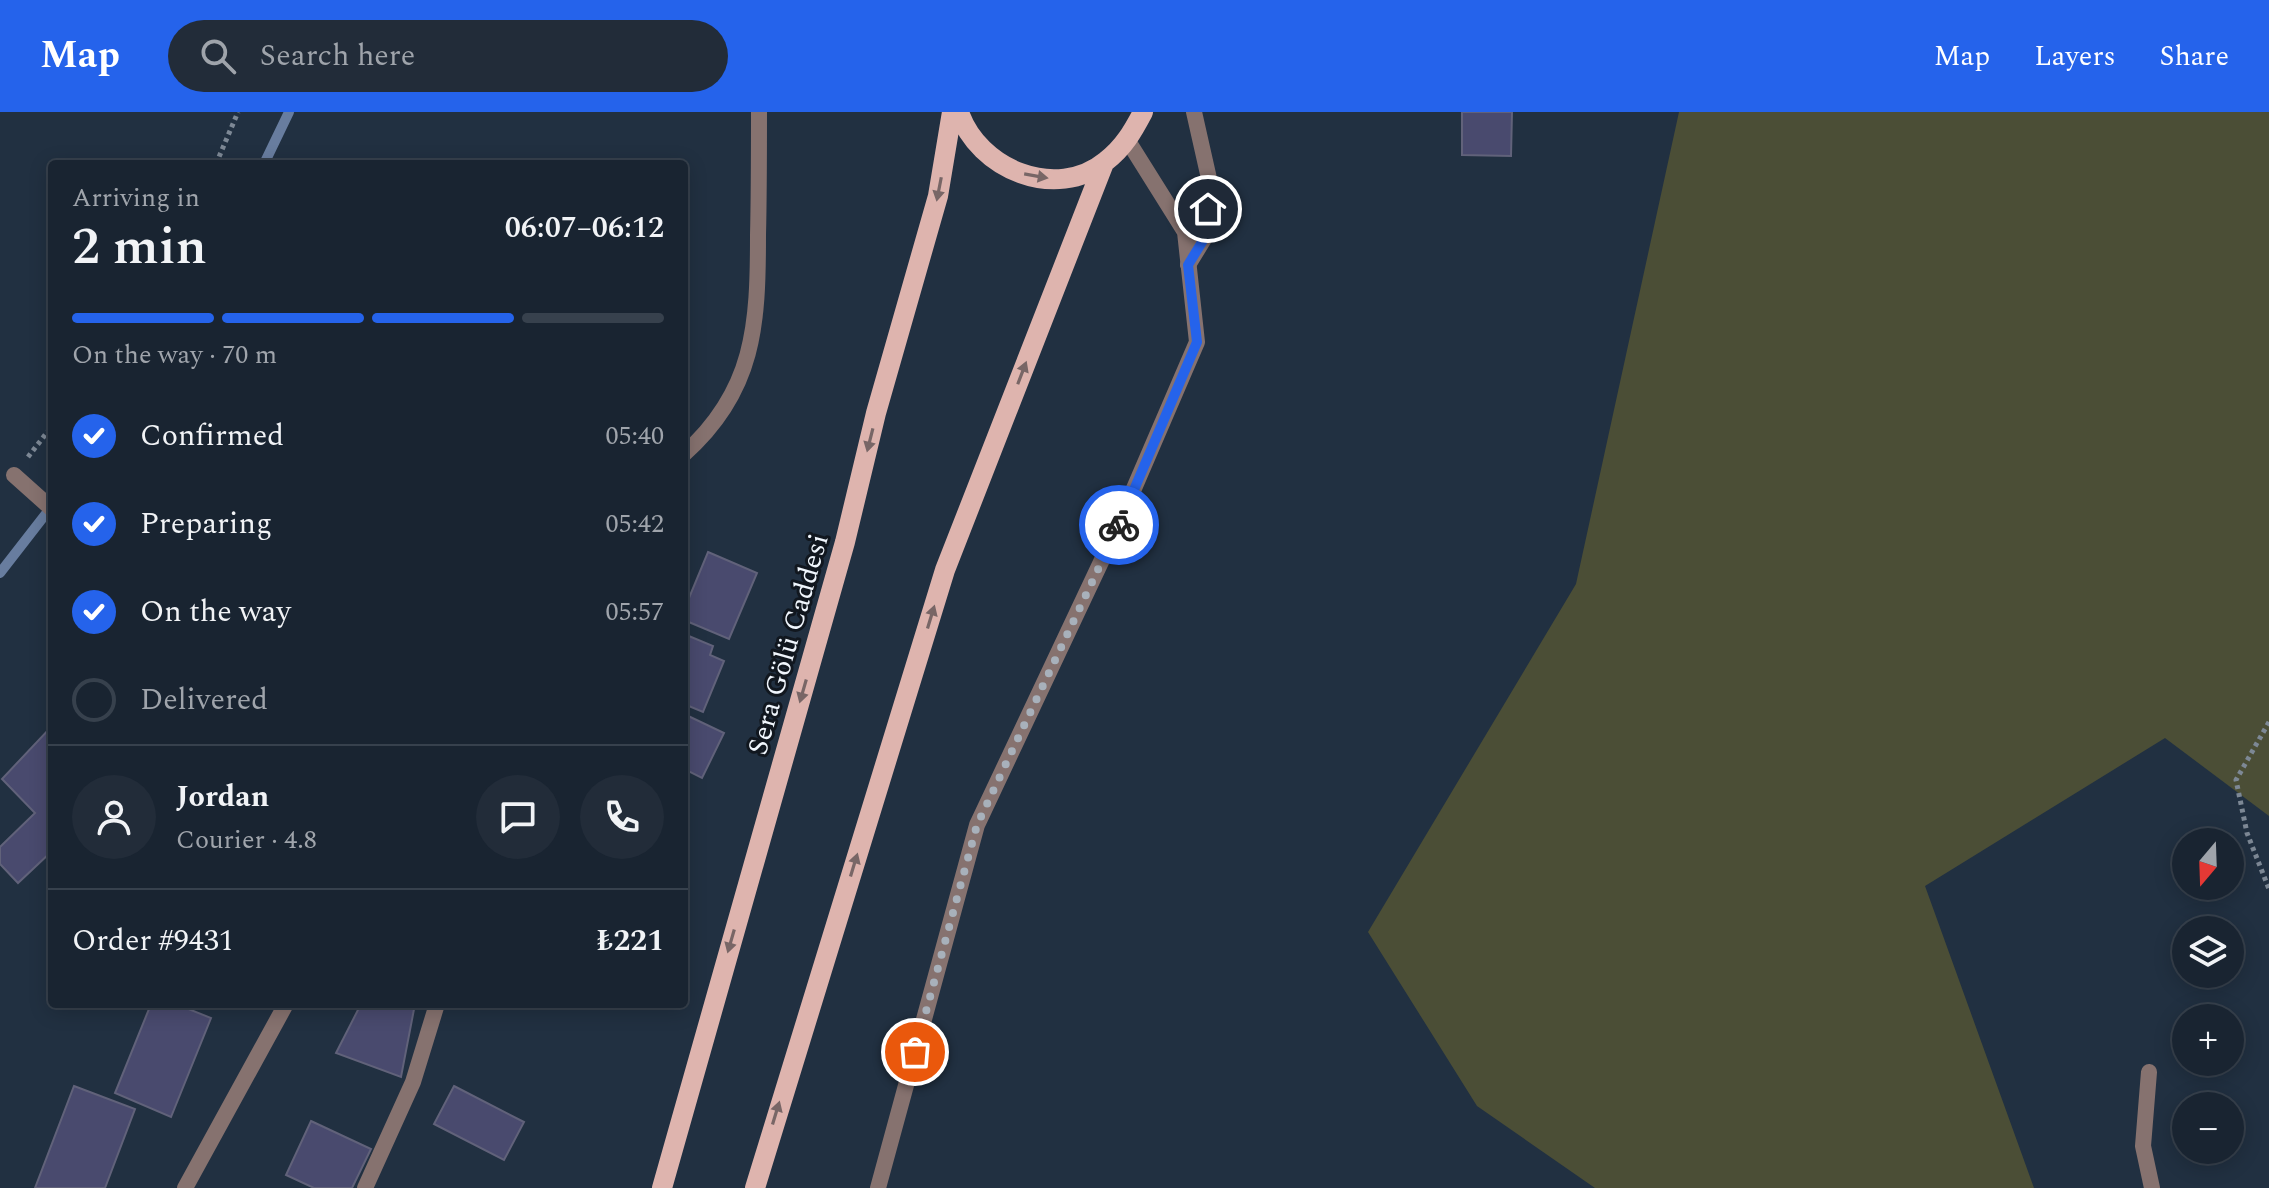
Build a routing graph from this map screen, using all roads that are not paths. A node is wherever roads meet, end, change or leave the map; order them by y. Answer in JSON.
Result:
{"nodes":[{"id":1,"x":759,"y":112,"type":"edge"},
{"id":2,"x":952,"y":112,"type":"edge"},
{"id":3,"x":959,"y":112,"type":"edge"},
{"id":4,"x":1143,"y":112,"type":"edge"},
{"id":5,"x":1194,"y":112,"type":"edge"},
{"id":6,"x":1128,"y":141,"type":"junction"},
{"id":7,"x":1104,"y":163,"type":"junction"},
{"id":8,"x":1188,"y":265,"type":"junction"},
{"id":9,"x":688,"y":450,"type":"edge"},
{"id":10,"x":14,"y":475,"type":"dead end"},
{"id":11,"x":48,"y":505,"type":"edge"},
{"id":12,"x":284,"y":1008,"type":"edge"},
{"id":13,"x":436,"y":1008,"type":"edge"},
{"id":14,"x":2149,"y":1072,"type":"dead end"},
{"id":15,"x":185,"y":1188,"type":"edge"},
{"id":16,"x":365,"y":1188,"type":"edge"},
{"id":17,"x":662,"y":1188,"type":"edge"},
{"id":18,"x":755,"y":1188,"type":"edge"},
{"id":19,"x":878,"y":1188,"type":"edge"},
{"id":20,"x":2152,"y":1188,"type":"edge"}],
"edges":[{"from":1,"to":9,"type":"street"},
{"from":2,"to":17,"type":"main road","name":"Sera Gölü Caddesi","one_way":true},
{"from":3,"to":7,"type":"main road","one_way":true},
{"from":4,"to":6,"type":"main road"},
{"from":5,"to":8,"type":"street"},
{"from":6,"to":7,"type":"main road"},
{"from":6,"to":8,"type":"street"},
{"from":18,"to":7,"type":"main road","one_way":true},
{"from":8,"to":19,"type":"street"},
{"from":10,"to":11,"type":"street"},
{"from":12,"to":15,"type":"street"},
{"from":13,"to":16,"type":"street"},
{"from":14,"to":20,"type":"street"}]}
